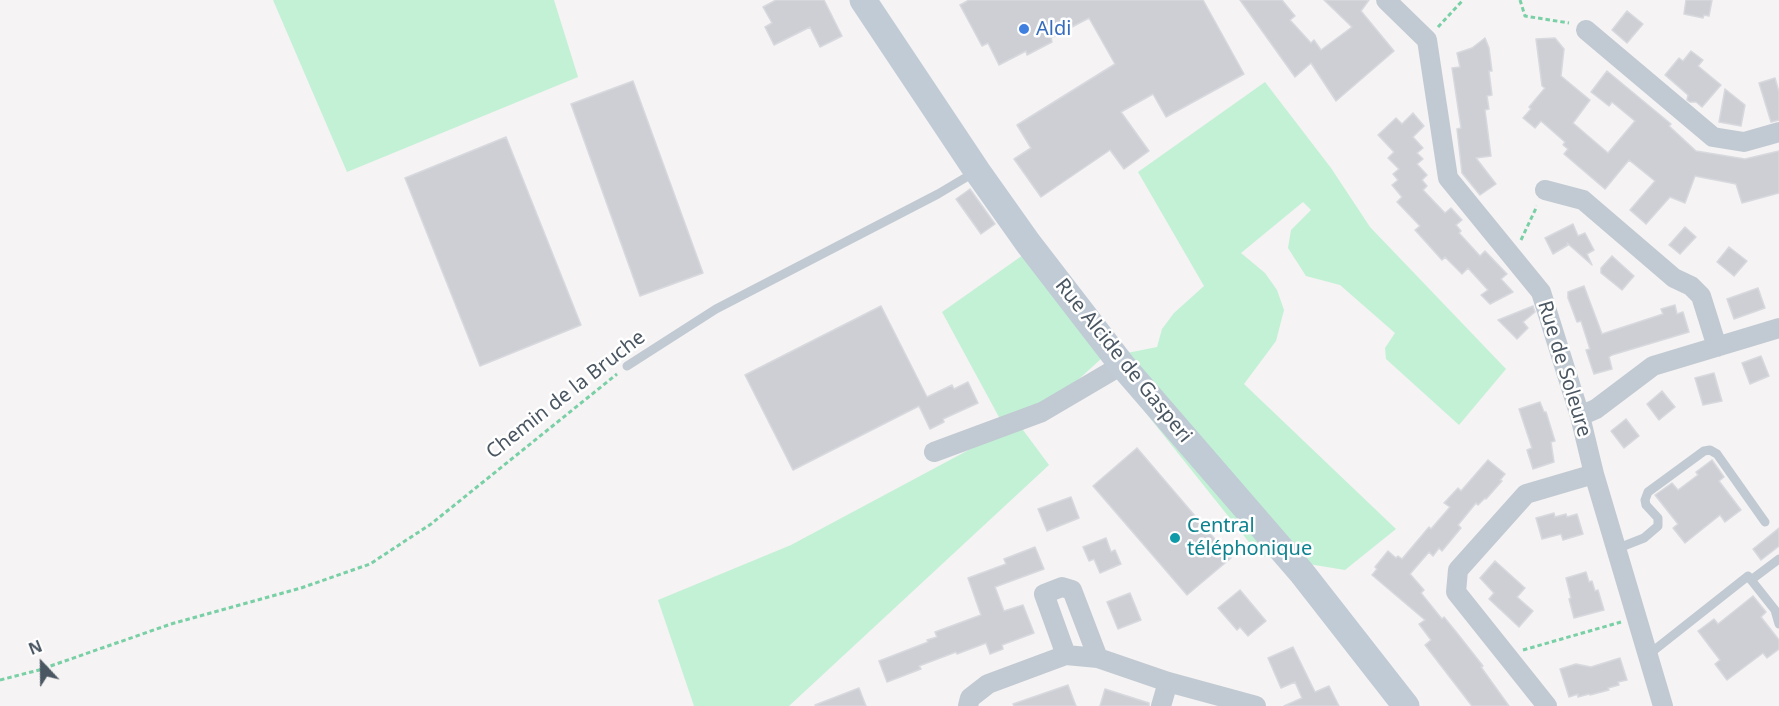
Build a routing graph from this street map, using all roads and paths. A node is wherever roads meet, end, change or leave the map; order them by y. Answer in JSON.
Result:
{"nodes":[{"id":1,"x":863,"y":0,"type":"edge"},
{"id":2,"x":1386,"y":0,"type":"edge"},
{"id":3,"x":1463,"y":0,"type":"edge"},
{"id":4,"x":1520,"y":0,"type":"edge"},
{"id":5,"x":1586,"y":30,"type":"joint"},
{"id":6,"x":1427,"y":40,"type":"junction"},
{"id":7,"x":1779,"y":132,"type":"edge"},
{"id":8,"x":977,"y":171,"type":"junction"},
{"id":9,"x":1545,"y":190,"type":"joint"},
{"id":10,"x":1513,"y":258,"type":"junction"},
{"id":11,"x":1779,"y":328,"type":"edge"},
{"id":12,"x":1717,"y":347,"type":"junction"},
{"id":13,"x":1122,"y":365,"type":"junction"},
{"id":14,"x":627,"y":366,"type":"joint"},
{"id":15,"x":1580,"y":416,"type":"junction"},
{"id":16,"x":934,"y":452,"type":"dead end"},
{"id":17,"x":1594,"y":474,"type":"junction"},
{"id":18,"x":1765,"y":522,"type":"dead end"},
{"id":19,"x":1616,"y":549,"type":"junction"},
{"id":20,"x":1779,"y":559,"type":"edge"},
{"id":21,"x":1751,"y":580,"type":"junction"},
{"id":22,"x":1637,"y":617,"type":"junction"},
{"id":23,"x":1779,"y":624,"type":"edge"},
{"id":24,"x":1066,"y":655,"type":"junction"},
{"id":25,"x":1648,"y":655,"type":"junction"},
{"id":26,"x":1098,"y":658,"type":"junction"},
{"id":27,"x":1510,"y":658,"type":"junction"},
{"id":28,"x":0,"y":680,"type":"edge"},
{"id":29,"x":1167,"y":682,"type":"junction"},
{"id":30,"x":1656,"y":704,"type":"edge"},
{"id":31,"x":968,"y":706,"type":"edge"},
{"id":32,"x":1161,"y":706,"type":"edge"},
{"id":33,"x":1256,"y":706,"type":"edge"},
{"id":34,"x":1406,"y":706,"type":"edge"},
{"id":35,"x":1548,"y":706,"type":"edge"}],
"edges":[{"from":1,"to":8,"type":"main road","name":"Rue Alcide de Gasperi"},
{"from":2,"to":6,"type":"street"},
{"from":3,"to":6,"type":"path"},
{"from":4,"to":5,"type":"path"},
{"from":5,"to":7,"type":"street"},
{"from":6,"to":10,"type":"street","name":"Rue de Soleure"},
{"from":8,"to":13,"type":"main road","name":"Rue Alcide de Gasperi"},
{"from":8,"to":14,"type":"lane","name":"Chemin de la Bruche"},
{"from":9,"to":10,"type":"path"},
{"from":9,"to":12,"type":"street"},
{"from":10,"to":15,"type":"street","name":"Rue de Soleure"},
{"from":11,"to":12,"type":"street"},
{"from":12,"to":15,"type":"street"},
{"from":13,"to":16,"type":"street"},
{"from":13,"to":34,"type":"main road","name":"Rue Alcide de Gasperi"},
{"from":14,"to":28,"type":"path","name":"Chemin de la Bruche"},
{"from":15,"to":17,"type":"street","name":"Rue de Soleure"},
{"from":17,"to":19,"type":"street","name":"Rue de Soleure"},
{"from":17,"to":27,"type":"street"},
{"from":18,"to":19,"type":"lane"},
{"from":19,"to":22,"type":"street","name":"Rue de Soleure"},
{"from":20,"to":21,"type":"lane"},
{"from":21,"to":23,"type":"lane"},
{"from":21,"to":25,"type":"lane"},
{"from":22,"to":25,"type":"street","name":"Rue de Soleure"},
{"from":22,"to":27,"type":"path"},
{"from":24,"to":26,"type":"street"},
{"from":24,"to":26,"type":"street"},
{"from":24,"to":31,"type":"street"},
{"from":25,"to":30,"type":"street","name":"Rue de Soleure"},
{"from":26,"to":29,"type":"street"},
{"from":27,"to":35,"type":"street"},
{"from":29,"to":32,"type":"street"},
{"from":29,"to":33,"type":"street"}]}
